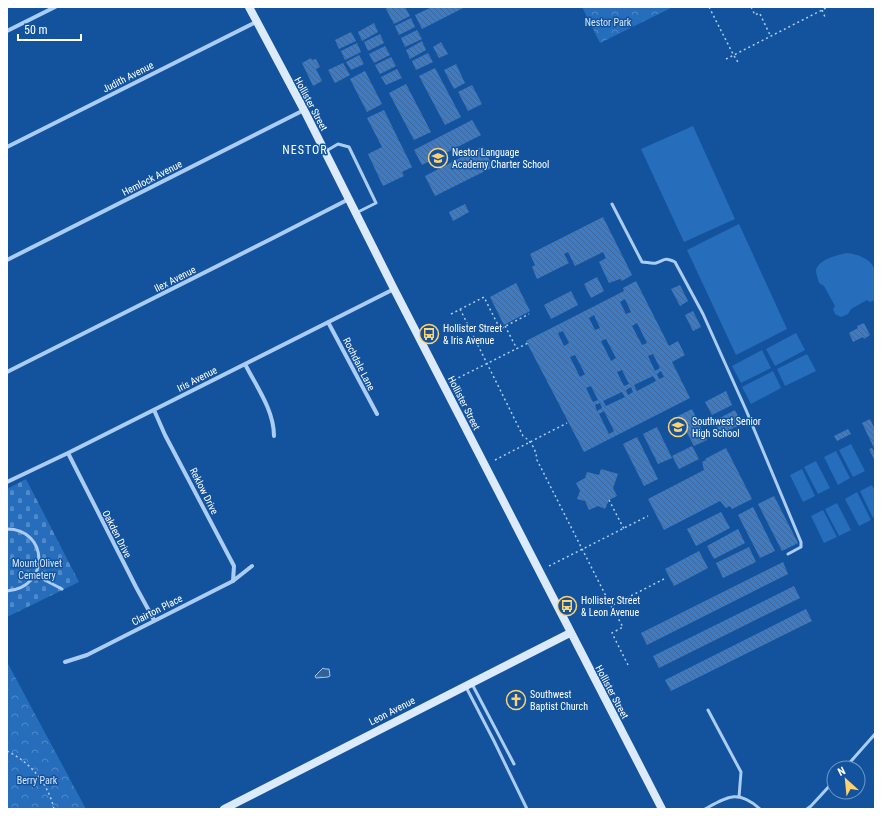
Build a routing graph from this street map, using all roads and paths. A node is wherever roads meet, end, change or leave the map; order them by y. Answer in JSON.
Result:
{"nodes":[{"id":1,"x":55,"y":7,"type":"edge"},
{"id":2,"x":248,"y":7,"type":"edge"},
{"id":3,"x":709,"y":7,"type":"edge"},
{"id":4,"x":751,"y":7,"type":"edge"},
{"id":5,"x":828,"y":7,"type":"edge"},
{"id":6,"x":822,"y":10,"type":"junction"},
{"id":7,"x":825,"y":17,"type":"dead end"},
{"id":8,"x":256,"y":22,"type":"junction"},
{"id":9,"x":7,"y":31,"type":"edge"},
{"id":10,"x":771,"y":36,"type":"junction"},
{"id":11,"x":734,"y":55,"type":"junction"},
{"id":12,"x":726,"y":59,"type":"dead end"},
{"id":13,"x":739,"y":64,"type":"dead end"},
{"id":14,"x":304,"y":110,"type":"junction"},
{"id":15,"x":7,"y":147,"type":"edge"},
{"id":16,"x":325,"y":151,"type":"junction"},
{"id":17,"x":349,"y":198,"type":"junction"},
{"id":18,"x":612,"y":204,"type":"dead end"},
{"id":19,"x":356,"y":214,"type":"junction"},
{"id":20,"x":7,"y":260,"type":"edge"},
{"id":21,"x":394,"y":289,"type":"junction"},
{"id":22,"x":460,"y":309,"type":"junction"},
{"id":23,"x":451,"y":314,"type":"dead end"},
{"id":24,"x":528,"y":314,"type":"dead end"},
{"id":25,"x":328,"y":322,"type":"junction"},
{"id":26,"x":505,"y":326,"type":"junction"},
{"id":27,"x":528,"y":343,"type":"dead end"},
{"id":28,"x":517,"y":349,"type":"junction"},
{"id":29,"x":245,"y":364,"type":"junction"},
{"id":30,"x":487,"y":364,"type":"junction"},
{"id":31,"x":7,"y":372,"type":"edge"},
{"id":32,"x":454,"y":380,"type":"dead end"},
{"id":33,"x":154,"y":410,"type":"junction"},
{"id":34,"x":377,"y":414,"type":"dead end"},
{"id":35,"x":567,"y":422,"type":"dead end"},
{"id":36,"x":274,"y":436,"type":"dead end"},
{"id":37,"x":530,"y":441,"type":"junction"},
{"id":38,"x":68,"y":453,"type":"junction"},
{"id":39,"x":495,"y":460,"type":"dead end"},
{"id":40,"x":7,"y":482,"type":"edge"},
{"id":41,"x":610,"y":500,"type":"dead end"},
{"id":42,"x":648,"y":516,"type":"dead end"},
{"id":43,"x":7,"y":529,"type":"edge"},
{"id":44,"x":624,"y":529,"type":"junction"},
{"id":45,"x":582,"y":550,"type":"junction"},
{"id":46,"x":788,"y":554,"type":"dead end"},
{"id":47,"x":252,"y":566,"type":"dead end"},
{"id":48,"x":549,"y":566,"type":"dead end"},
{"id":49,"x":36,"y":575,"type":"junction"},
{"id":50,"x":664,"y":579,"type":"dead end"},
{"id":51,"x":232,"y":581,"type":"junction"},
{"id":52,"x":62,"y":589,"type":"dead end"},
{"id":53,"x":7,"y":592,"type":"edge"},
{"id":54,"x":611,"y":606,"type":"junction"},
{"id":55,"x":154,"y":620,"type":"junction"},
{"id":56,"x":570,"y":633,"type":"junction"},
{"id":57,"x":65,"y":662,"type":"dead end"},
{"id":58,"x":628,"y":665,"type":"dead end"},
{"id":59,"x":468,"y":684,"type":"junction"},
{"id":60,"x":708,"y":710,"type":"dead end"},
{"id":61,"x":875,"y":734,"type":"edge"},
{"id":62,"x":7,"y":752,"type":"edge"},
{"id":63,"x":852,"y":760,"type":"edge"},
{"id":64,"x":514,"y":764,"type":"dead end"},
{"id":65,"x":826,"y":790,"type":"edge"},
{"id":66,"x":739,"y":797,"type":"junction"},
{"id":67,"x":54,"y":809,"type":"edge"},
{"id":68,"x":224,"y":809,"type":"edge"},
{"id":69,"x":527,"y":809,"type":"edge"},
{"id":70,"x":662,"y":809,"type":"edge"},
{"id":71,"x":705,"y":809,"type":"edge"},
{"id":72,"x":760,"y":809,"type":"edge"},
{"id":73,"x":806,"y":809,"type":"edge"}],
"edges":[{"from":1,"to":9,"type":"street"},
{"from":2,"to":8,"type":"main road","name":"Hollister Street"},
{"from":3,"to":11,"type":"path"},
{"from":4,"to":10,"type":"path"},
{"from":5,"to":6,"type":"path"},
{"from":6,"to":7,"type":"path"},
{"from":6,"to":10,"type":"path"},
{"from":8,"to":14,"type":"main road","name":"Hollister Street"},
{"from":8,"to":15,"type":"street","name":"Judith Avenue"},
{"from":10,"to":11,"type":"path"},
{"from":11,"to":12,"type":"path"},
{"from":11,"to":13,"type":"path"},
{"from":14,"to":16,"type":"main road","name":"Hollister Street"},
{"from":14,"to":20,"type":"street","name":"Hemlock Avenue"},
{"from":16,"to":17,"type":"main road","name":"Hollister Street"},
{"from":16,"to":19,"type":"lane"},
{"from":17,"to":19,"type":"main road","name":"Hollister Street"},
{"from":17,"to":31,"type":"street","name":"Ilex Avenue"},
{"from":18,"to":46,"type":"lane"},
{"from":19,"to":21,"type":"main road","name":"Hollister Street"},
{"from":21,"to":25,"type":"street","name":"Iris Avenue"},
{"from":21,"to":56,"type":"main road","name":"Hollister Street"},
{"from":22,"to":23,"type":"path"},
{"from":22,"to":26,"type":"path"},
{"from":22,"to":30,"type":"path"},
{"from":24,"to":26,"type":"path"},
{"from":25,"to":29,"type":"street","name":"Iris Avenue"},
{"from":25,"to":34,"type":"street","name":"Rochdale Lane"},
{"from":26,"to":28,"type":"path"},
{"from":27,"to":28,"type":"path"},
{"from":28,"to":30,"type":"path"},
{"from":29,"to":33,"type":"street","name":"Iris Avenue"},
{"from":29,"to":36,"type":"street"},
{"from":30,"to":32,"type":"path"},
{"from":30,"to":37,"type":"path"},
{"from":33,"to":38,"type":"street","name":"Iris Avenue"},
{"from":33,"to":51,"type":"street","name":"Reklow Drive"},
{"from":35,"to":37,"type":"path"},
{"from":37,"to":39,"type":"path"},
{"from":37,"to":45,"type":"path"},
{"from":38,"to":40,"type":"street","name":"Iris Avenue"},
{"from":38,"to":55,"type":"street","name":"Oakden Drive"},
{"from":41,"to":44,"type":"path"},
{"from":42,"to":44,"type":"path"},
{"from":43,"to":49,"type":"lane"},
{"from":44,"to":45,"type":"path"},
{"from":45,"to":48,"type":"path"},
{"from":45,"to":54,"type":"path"},
{"from":47,"to":51,"type":"street","name":"Clairton Place"},
{"from":49,"to":52,"type":"lane"},
{"from":49,"to":53,"type":"lane"},
{"from":50,"to":54,"type":"path"},
{"from":51,"to":55,"type":"street","name":"Clairton Place"},
{"from":54,"to":58,"type":"path"},
{"from":55,"to":57,"type":"street","name":"Clairton Place"},
{"from":56,"to":59,"type":"main road","name":"Leon Avenue"},
{"from":56,"to":70,"type":"main road","name":"Hollister Street"},
{"from":59,"to":64,"type":"lane"},
{"from":59,"to":68,"type":"main road","name":"Leon Avenue"},
{"from":59,"to":69,"type":"lane"},
{"from":60,"to":66,"type":"lane"},
{"from":61,"to":63,"type":"lane"},
{"from":62,"to":67,"type":"path"},
{"from":65,"to":73,"type":"lane"},
{"from":66,"to":71,"type":"lane"},
{"from":66,"to":72,"type":"lane"}]}
